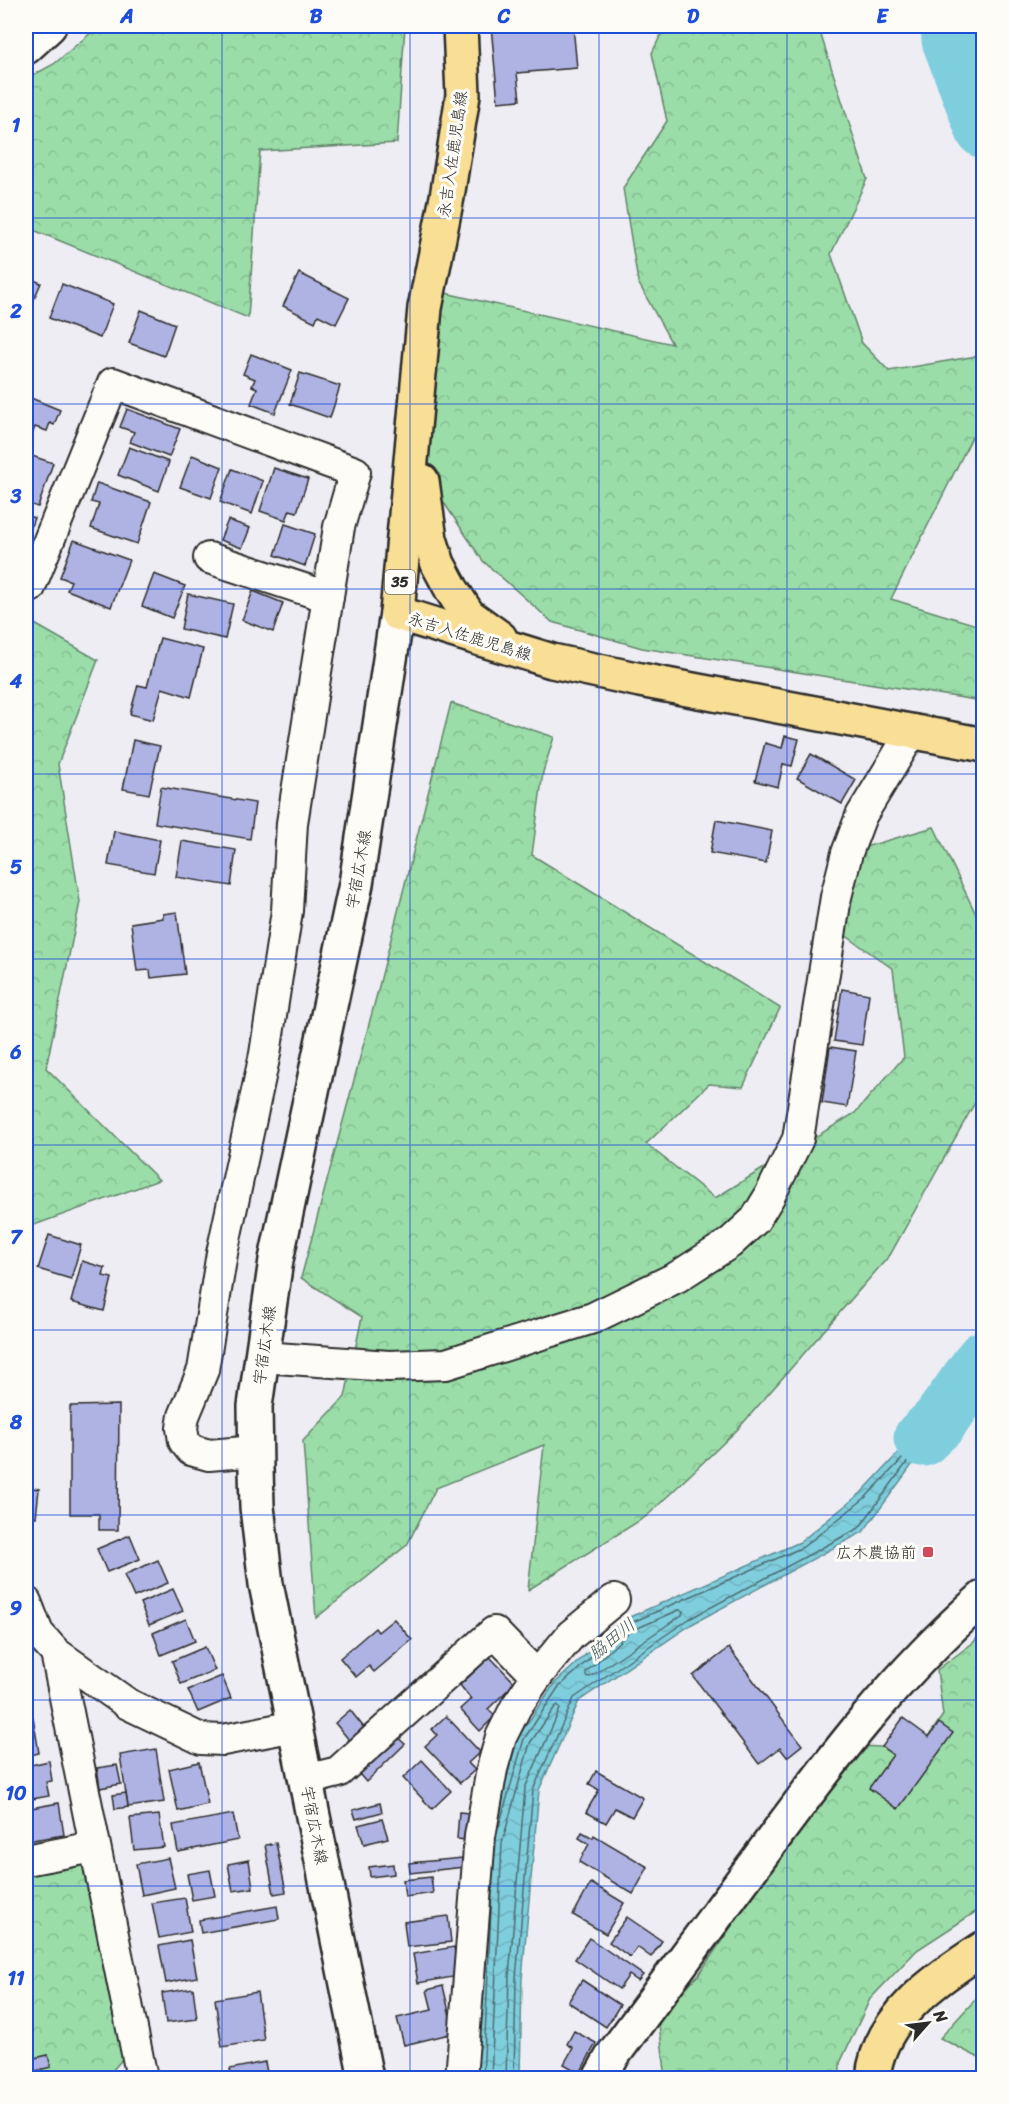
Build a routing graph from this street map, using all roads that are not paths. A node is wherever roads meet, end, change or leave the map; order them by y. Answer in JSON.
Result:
{"nodes":[{"id":1,"x":49,"y":26,"type":"edge"},
{"id":2,"x":460,"y":26,"type":"edge"},
{"id":3,"x":26,"y":47,"type":"edge"},
{"id":4,"x":414,"y":426,"type":"junction"},
{"id":5,"x":209,"y":558,"type":"dead end"},
{"id":6,"x":26,"y":586,"type":"edge"},
{"id":7,"x":328,"y":597,"type":"junction"},
{"id":8,"x":398,"y":613,"type":"junction"},
{"id":9,"x":516,"y":650,"type":"junction"},
{"id":10,"x":913,"y":730,"type":"junction"},
{"id":11,"x":984,"y":745,"type":"edge"},
{"id":12,"x":262,"y":1357,"type":"junction"},
{"id":13,"x":256,"y":1451,"type":"junction"},
{"id":14,"x":984,"y":1597,"type":"edge"},
{"id":15,"x":614,"y":1600,"type":"dead end"},
{"id":16,"x":26,"y":1602,"type":"edge"},
{"id":17,"x":56,"y":1653,"type":"junction"},
{"id":18,"x":537,"y":1676,"type":"junction"},
{"id":19,"x":295,"y":1726,"type":"junction"},
{"id":20,"x":306,"y":1780,"type":"junction"},
{"id":21,"x":94,"y":1847,"type":"junction"},
{"id":22,"x":26,"y":1860,"type":"edge"},
{"id":23,"x":984,"y":1948,"type":"edge"},
{"id":24,"x":610,"y":2071,"type":"edge"},
{"id":25,"x":142,"y":2079,"type":"edge"},
{"id":26,"x":366,"y":2079,"type":"edge"},
{"id":27,"x":461,"y":2079,"type":"edge"},
{"id":28,"x":873,"y":2079,"type":"edge"}],
"edges":[{"from":1,"to":3,"type":"street"},
{"from":2,"to":4,"type":"main road","name":"永吉入佐鹿児島線","number":"35"},
{"from":4,"to":8,"type":"main road","name":"永吉入佐鹿児島線","number":"35"},
{"from":4,"to":9,"type":"main road"},
{"from":5,"to":7,"type":"street"},
{"from":6,"to":7,"type":"street"},
{"from":7,"to":13,"type":"street"},
{"from":8,"to":9,"type":"main road","name":"永吉入佐鹿児島線","number":"35"},
{"from":8,"to":12,"type":"street","name":"宇宿広木線"},
{"from":9,"to":10,"type":"main road","name":"永吉入佐鹿児島線","number":"35"},
{"from":10,"to":11,"type":"main road","name":"永吉入佐鹿児島線","number":"35"},
{"from":10,"to":12,"type":"street"},
{"from":12,"to":13,"type":"street","name":"宇宿広木線"},
{"from":13,"to":19,"type":"street","name":"宇宿広木線"},
{"from":14,"to":24,"type":"street"},
{"from":15,"to":18,"type":"street"},
{"from":16,"to":17,"type":"street"},
{"from":17,"to":19,"type":"street"},
{"from":17,"to":21,"type":"street"},
{"from":18,"to":20,"type":"street"},
{"from":18,"to":27,"type":"street"},
{"from":19,"to":20,"type":"street","name":"宇宿広木線"},
{"from":20,"to":26,"type":"street","name":"宇宿広木線"},
{"from":21,"to":22,"type":"street"},
{"from":21,"to":25,"type":"street"},
{"from":23,"to":28,"type":"main road"}]}
